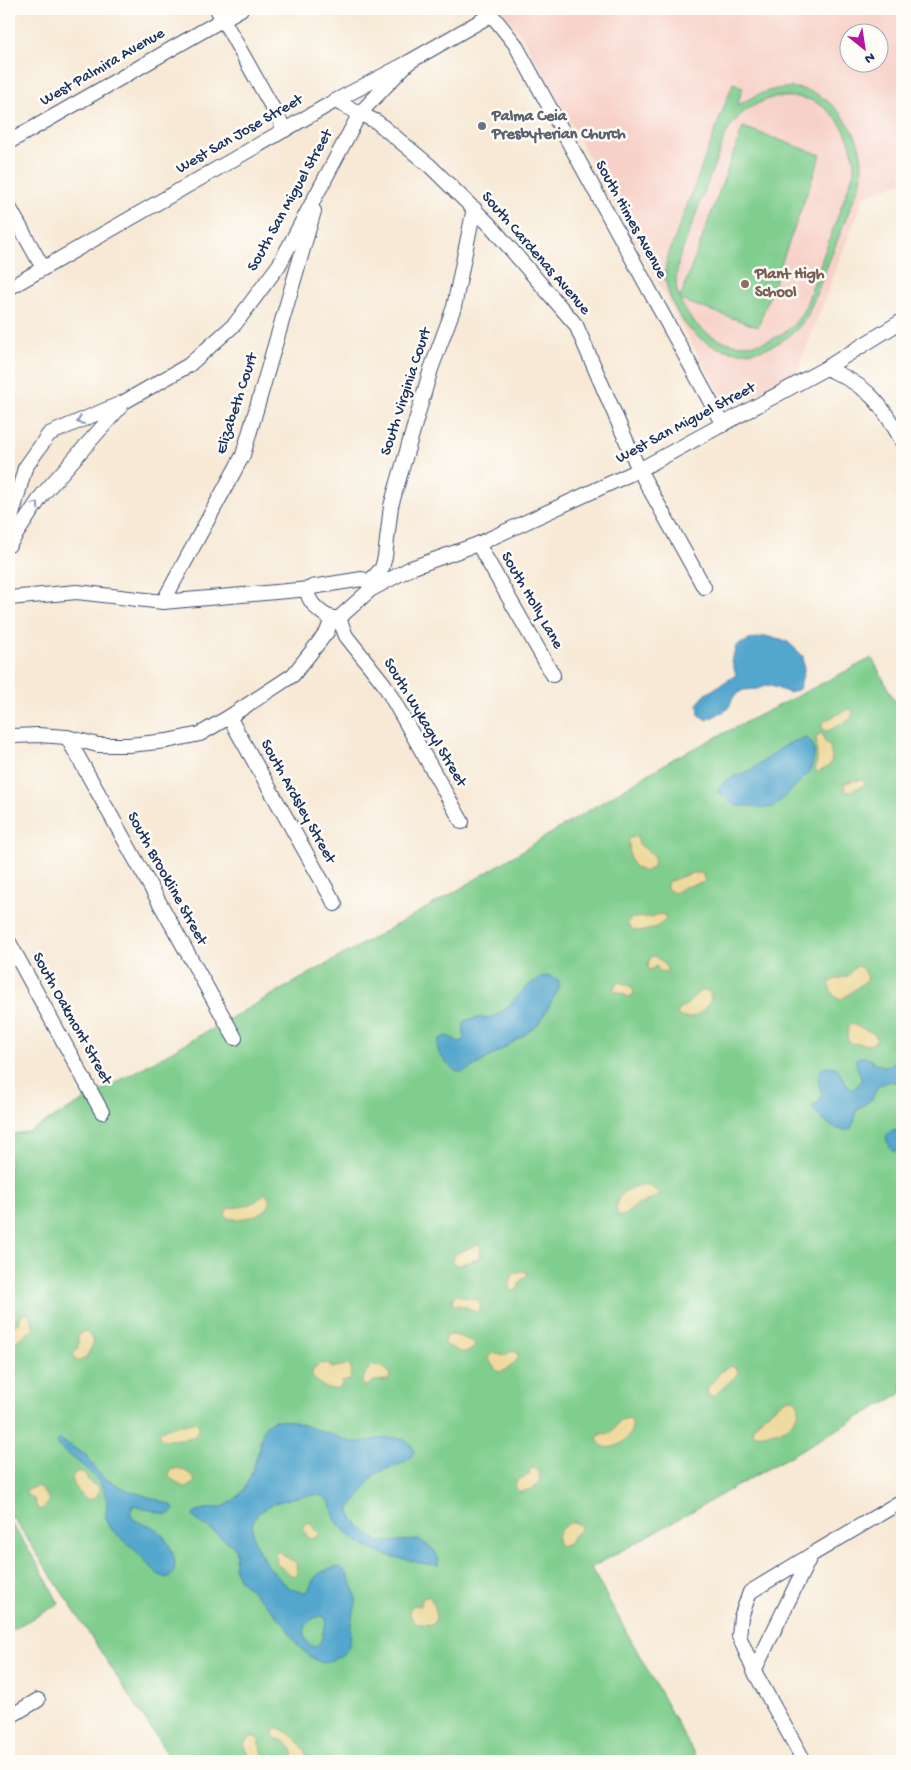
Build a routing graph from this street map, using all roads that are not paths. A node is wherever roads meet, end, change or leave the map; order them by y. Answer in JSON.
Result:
{"nodes":[{"id":1,"x":241,"y":9,"type":"edge"},
{"id":2,"x":489,"y":12,"type":"edge"},
{"id":3,"x":220,"y":14,"type":"edge"},
{"id":4,"x":409,"y":62,"type":"junction"},
{"id":5,"x":335,"y":101,"type":"junction"},
{"id":6,"x":360,"y":113,"type":"junction"},
{"id":7,"x":285,"y":130,"type":"junction"},
{"id":8,"x":9,"y":142,"type":"edge"},
{"id":9,"x":323,"y":181,"type":"junction"},
{"id":10,"x":9,"y":207,"type":"edge"},
{"id":11,"x":474,"y":208,"type":"junction"},
{"id":12,"x":280,"y":262,"type":"junction"},
{"id":13,"x":298,"y":262,"type":"junction"},
{"id":14,"x":43,"y":268,"type":"junction"},
{"id":15,"x":9,"y":288,"type":"edge"},
{"id":16,"x":902,"y":321,"type":"edge"},
{"id":17,"x":826,"y":368,"type":"junction"},
{"id":18,"x":124,"y":402,"type":"junction"},
{"id":19,"x":723,"y":425,"type":"junction"},
{"id":20,"x":902,"y":441,"type":"edge"},
{"id":21,"x":640,"y":470,"type":"junction"},
{"id":22,"x":9,"y":526,"type":"edge"},
{"id":23,"x":478,"y":544,"type":"junction"},
{"id":24,"x":9,"y":545,"type":"edge"},
{"id":25,"x":369,"y":586,"type":"junction"},
{"id":26,"x":704,"y":587,"type":"dead end"},
{"id":27,"x":308,"y":589,"type":"junction"},
{"id":28,"x":9,"y":598,"type":"edge"},
{"id":29,"x":163,"y":602,"type":"junction"},
{"id":30,"x":336,"y":618,"type":"junction"},
{"id":31,"x":553,"y":675,"type":"dead end"},
{"id":32,"x":229,"y":718,"type":"junction"},
{"id":33,"x":67,"y":737,"type":"junction"},
{"id":34,"x":9,"y":739,"type":"edge"},
{"id":35,"x":462,"y":822,"type":"dead end"},
{"id":36,"x":334,"y":904,"type":"dead end"},
{"id":37,"x":9,"y":942,"type":"edge"},
{"id":38,"x":235,"y":1038,"type":"dead end"},
{"id":39,"x":102,"y":1112,"type":"dead end"},
{"id":40,"x":902,"y":1501,"type":"edge"},
{"id":41,"x":811,"y":1555,"type":"junction"},
{"id":42,"x":754,"y":1671,"type":"junction"},
{"id":43,"x":38,"y":1700,"type":"dead end"},
{"id":44,"x":9,"y":1716,"type":"edge"},
{"id":45,"x":804,"y":1761,"type":"edge"}],
"edges":[{"from":1,"to":3,"type":"street","name":"West Palmira Avenue"},
{"from":2,"to":4,"type":"street","name":"West San Jose Street"},
{"from":2,"to":19,"type":"street","name":"South Himes Avenue"},
{"from":3,"to":7,"type":"street"},
{"from":3,"to":8,"type":"street","name":"West Palmira Avenue"},
{"from":4,"to":5,"type":"street","name":"West San Jose Street"},
{"from":4,"to":6,"type":"street","name":"South San Miguel Street"},
{"from":5,"to":6,"type":"street","name":"South Cardenas Avenue"},
{"from":5,"to":7,"type":"street","name":"West San Jose Street"},
{"from":6,"to":9,"type":"street","name":"South San Miguel Street"},
{"from":6,"to":11,"type":"street","name":"South Cardenas Avenue"},
{"from":7,"to":14,"type":"street","name":"West San Jose Street"},
{"from":9,"to":12,"type":"street","name":"South San Miguel Street"},
{"from":9,"to":13,"type":"street","name":"Elizabeth Court"},
{"from":10,"to":14,"type":"street"},
{"from":11,"to":21,"type":"street","name":"South Cardenas Avenue"},
{"from":11,"to":25,"type":"street","name":"South Virginia Court"},
{"from":12,"to":13,"type":"street"},
{"from":12,"to":18,"type":"street","name":"South San Miguel Street"},
{"from":13,"to":29,"type":"street","name":"Elizabeth Court"},
{"from":14,"to":15,"type":"street","name":"West San Jose Street"},
{"from":16,"to":17,"type":"street","name":"West San Miguel Street"},
{"from":17,"to":19,"type":"street","name":"West San Miguel Street"},
{"from":17,"to":20,"type":"street"},
{"from":18,"to":22,"type":"street","name":"South San Miguel Street","one_way":true},
{"from":24,"to":18,"type":"street","name":"South San Miguel Street","one_way":true},
{"from":19,"to":21,"type":"street","name":"West San Miguel Street"},
{"from":21,"to":23,"type":"street","name":"West San Miguel Street"},
{"from":21,"to":26,"type":"street","name":"South Cardenas Avenue"},
{"from":23,"to":25,"type":"street","name":"West San Miguel Street"},
{"from":23,"to":31,"type":"street","name":"South Holly Lane"},
{"from":25,"to":27,"type":"street"},
{"from":25,"to":30,"type":"street"},
{"from":27,"to":29,"type":"street"},
{"from":27,"to":30,"type":"street"},
{"from":28,"to":29,"type":"street"},
{"from":30,"to":32,"type":"street"},
{"from":30,"to":35,"type":"street","name":"South Wykagyl Street"},
{"from":32,"to":33,"type":"street"},
{"from":32,"to":36,"type":"street","name":"South Ardsley Street"},
{"from":33,"to":34,"type":"street"},
{"from":33,"to":38,"type":"street","name":"South Brookline Street"},
{"from":37,"to":39,"type":"street","name":"South Oakmont Street"},
{"from":40,"to":41,"type":"street"},
{"from":41,"to":42,"type":"street"},
{"from":41,"to":42,"type":"street"},
{"from":42,"to":45,"type":"street"},
{"from":43,"to":44,"type":"street"}]}
